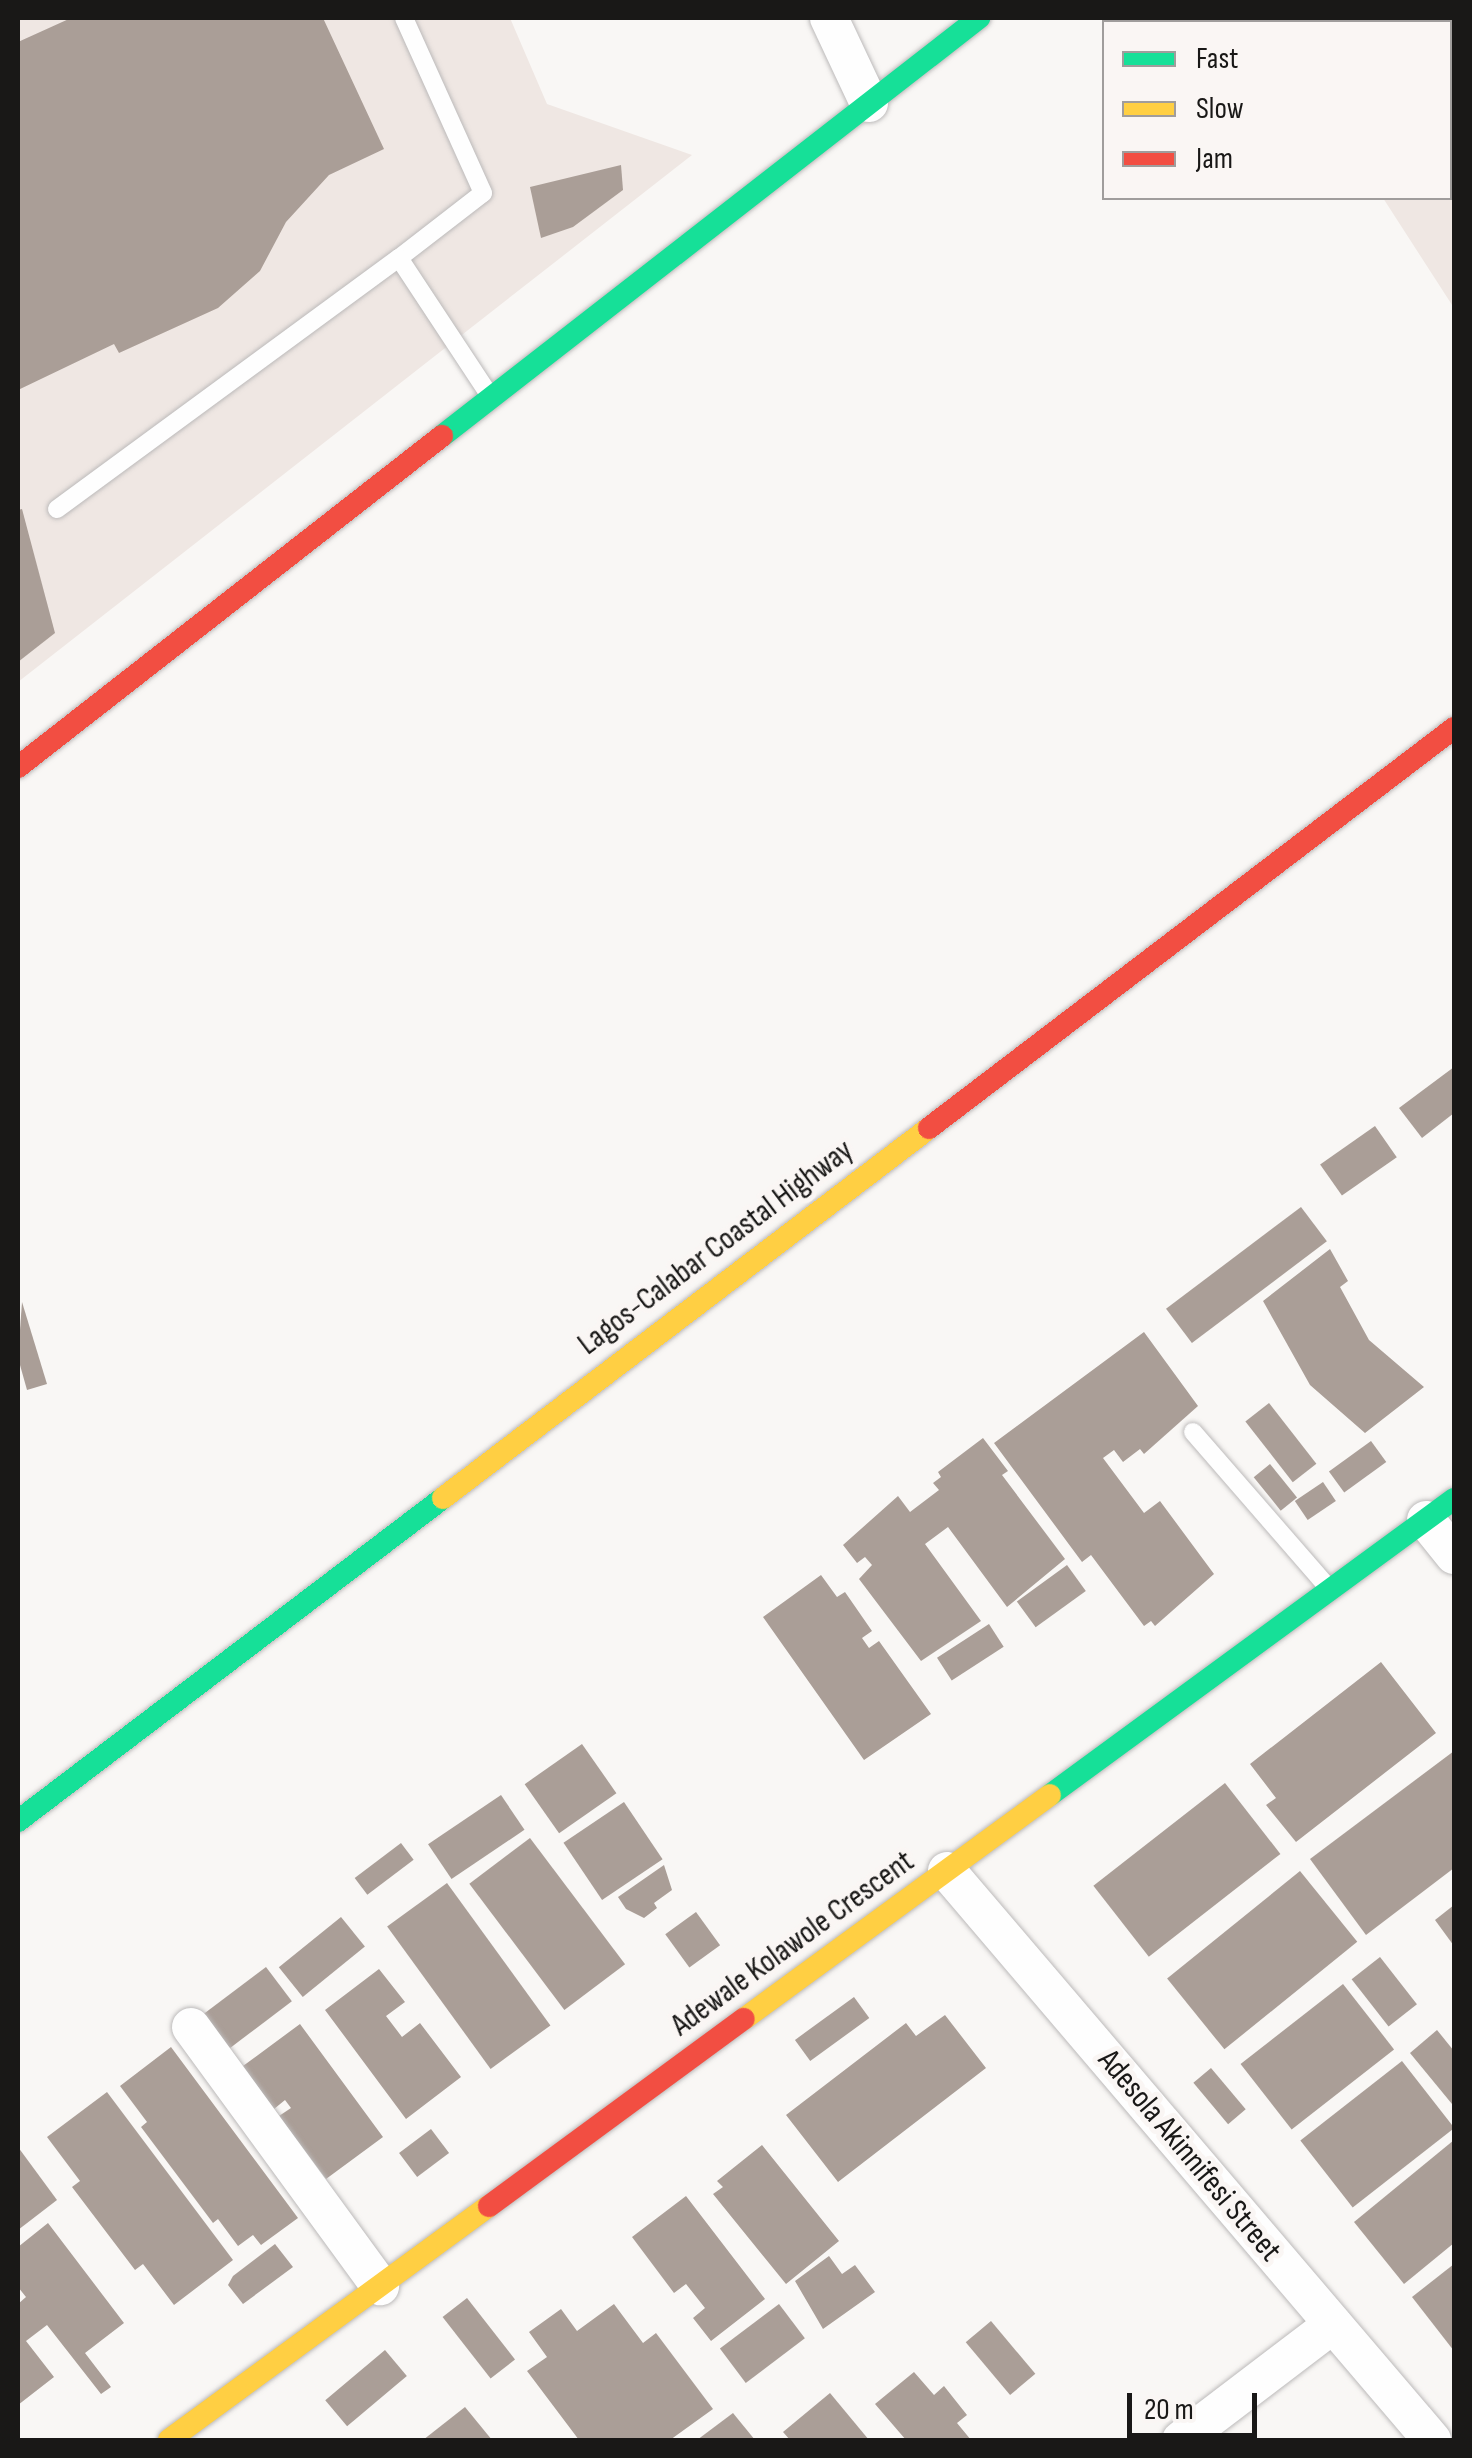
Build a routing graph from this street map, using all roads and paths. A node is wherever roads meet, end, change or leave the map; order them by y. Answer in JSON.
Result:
{"nodes":[{"id":1,"x":404,"y":18,"type":"edge"},
{"id":2,"x":829,"y":18,"type":"edge"},
{"id":3,"x":979,"y":18,"type":"edge"},
{"id":4,"x":869,"y":104,"type":"junction"},
{"id":5,"x":399,"y":258,"type":"junction"},
{"id":6,"x":488,"y":394,"type":"junction"},
{"id":7,"x":57,"y":510,"type":"dead end"},
{"id":8,"x":1454,"y":728,"type":"edge"},
{"id":9,"x":18,"y":768,"type":"edge"},
{"id":10,"x":1193,"y":1432,"type":"dead end"},
{"id":11,"x":1440,"y":1510,"type":"edge"},
{"id":12,"x":1454,"y":1555,"type":"edge"},
{"id":13,"x":1331,"y":1590,"type":"junction"},
{"id":14,"x":18,"y":1821,"type":"edge"},
{"id":15,"x":947,"y":1871,"type":"junction"},
{"id":16,"x":191,"y":2027,"type":"dead end"},
{"id":17,"x":380,"y":2286,"type":"junction"},
{"id":18,"x":1333,"y":2324,"type":"junction"},
{"id":19,"x":169,"y":2440,"type":"edge"},
{"id":20,"x":1180,"y":2440,"type":"edge"},
{"id":21,"x":1432,"y":2440,"type":"edge"}],
"edges":[{"from":1,"to":5,"type":"lane"},
{"from":2,"to":4,"type":"street"},
{"from":3,"to":4,"type":"main road"},
{"from":4,"to":6,"type":"main road"},
{"from":5,"to":6,"type":"lane"},
{"from":5,"to":7,"type":"lane"},
{"from":6,"to":9,"type":"main road"},
{"from":8,"to":14,"type":"main road","name":"Lagos-Calabar Coastal Highway"},
{"from":10,"to":13,"type":"lane"},
{"from":11,"to":12,"type":"street"},
{"from":11,"to":13,"type":"main road","name":"Adewale Kolawole Crescent"},
{"from":13,"to":15,"type":"main road","name":"Adewale Kolawole Crescent"},
{"from":15,"to":17,"type":"main road","name":"Adewale Kolawole Crescent"},
{"from":15,"to":18,"type":"street","name":"Adesola Akinnifesi Street"},
{"from":16,"to":17,"type":"street"},
{"from":17,"to":19,"type":"main road","name":"Adewale Kolawole Crescent"},
{"from":18,"to":20,"type":"street"},
{"from":18,"to":21,"type":"street","name":"Adesola Akinnifesi Street"}]}
